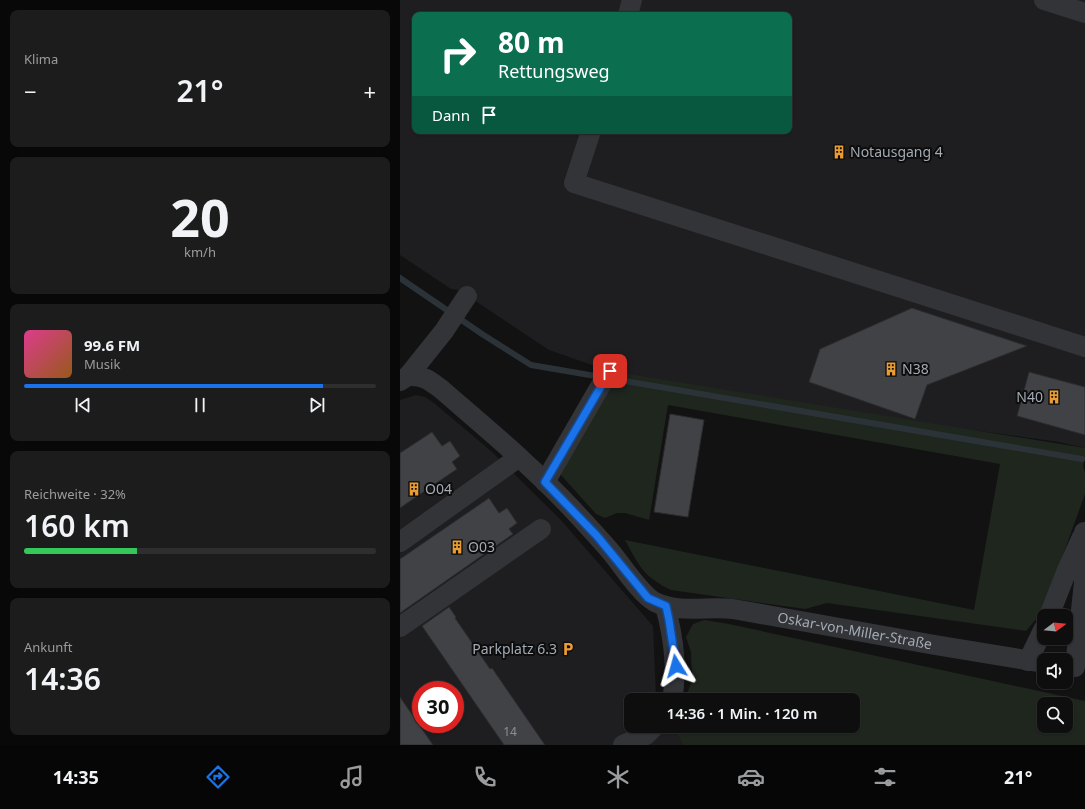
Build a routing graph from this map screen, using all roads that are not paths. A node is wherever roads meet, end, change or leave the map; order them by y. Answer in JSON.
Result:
{"nodes":[{"id":1,"x":632,"y":0,"type":"edge"},
{"id":2,"x":1044,"y":0,"type":"edge"},
{"id":3,"x":629,"y":12,"type":"edge"},
{"id":4,"x":1085,"y":13,"type":"edge"},
{"id":5,"x":590,"y":134,"type":"edge"},
{"id":6,"x":465,"y":299,"type":"dead end"},
{"id":7,"x":1085,"y":347,"type":"edge"},
{"id":8,"x":610,"y":371,"type":"dead end"},
{"id":9,"x":403,"y":376,"type":"edge"},
{"id":10,"x":519,"y":457,"type":"junction"},
{"id":11,"x":545,"y":482,"type":"junction"},
{"id":12,"x":541,"y":529,"type":"dead end"},
{"id":13,"x":1085,"y":531,"type":"edge"},
{"id":14,"x":400,"y":542,"type":"edge"},
{"id":15,"x":1085,"y":554,"type":"edge"},
{"id":16,"x":666,"y":606,"type":"junction"},
{"id":17,"x":1052,"y":609,"type":"edge"},
{"id":18,"x":400,"y":626,"type":"edge"},
{"id":19,"x":1040,"y":645,"type":"edge"},
{"id":20,"x":1036,"y":662,"type":"edge"},
{"id":21,"x":1075,"y":667,"type":"edge"},
{"id":22,"x":673,"y":693,"type":"edge"},
{"id":23,"x":648,"y":733,"type":"edge"},
{"id":24,"x":623,"y":745,"type":"edge"}],
"edges":[{"from":1,"to":3,"type":"street"},
{"from":2,"to":4,"type":"street"},
{"from":5,"to":7,"type":"street"},
{"from":6,"to":9,"type":"street"},
{"from":8,"to":11,"type":"street"},
{"from":9,"to":10,"type":"street","name":"Oskar-von-Miller-Straße"},
{"from":10,"to":11,"type":"street","name":"Oskar-von-Miller-Straße"},
{"from":10,"to":14,"type":"street"},
{"from":11,"to":16,"type":"street","name":"Oskar-von-Miller-Straße"},
{"from":12,"to":18,"type":"street"},
{"from":13,"to":15,"type":"street"},
{"from":13,"to":17,"type":"street"},
{"from":15,"to":21,"type":"street"},
{"from":16,"to":20,"type":"street","name":"Oskar-von-Miller-Straße"},
{"from":16,"to":22,"type":"street"},
{"from":19,"to":20,"type":"street"},
{"from":23,"to":24,"type":"street"}]}
